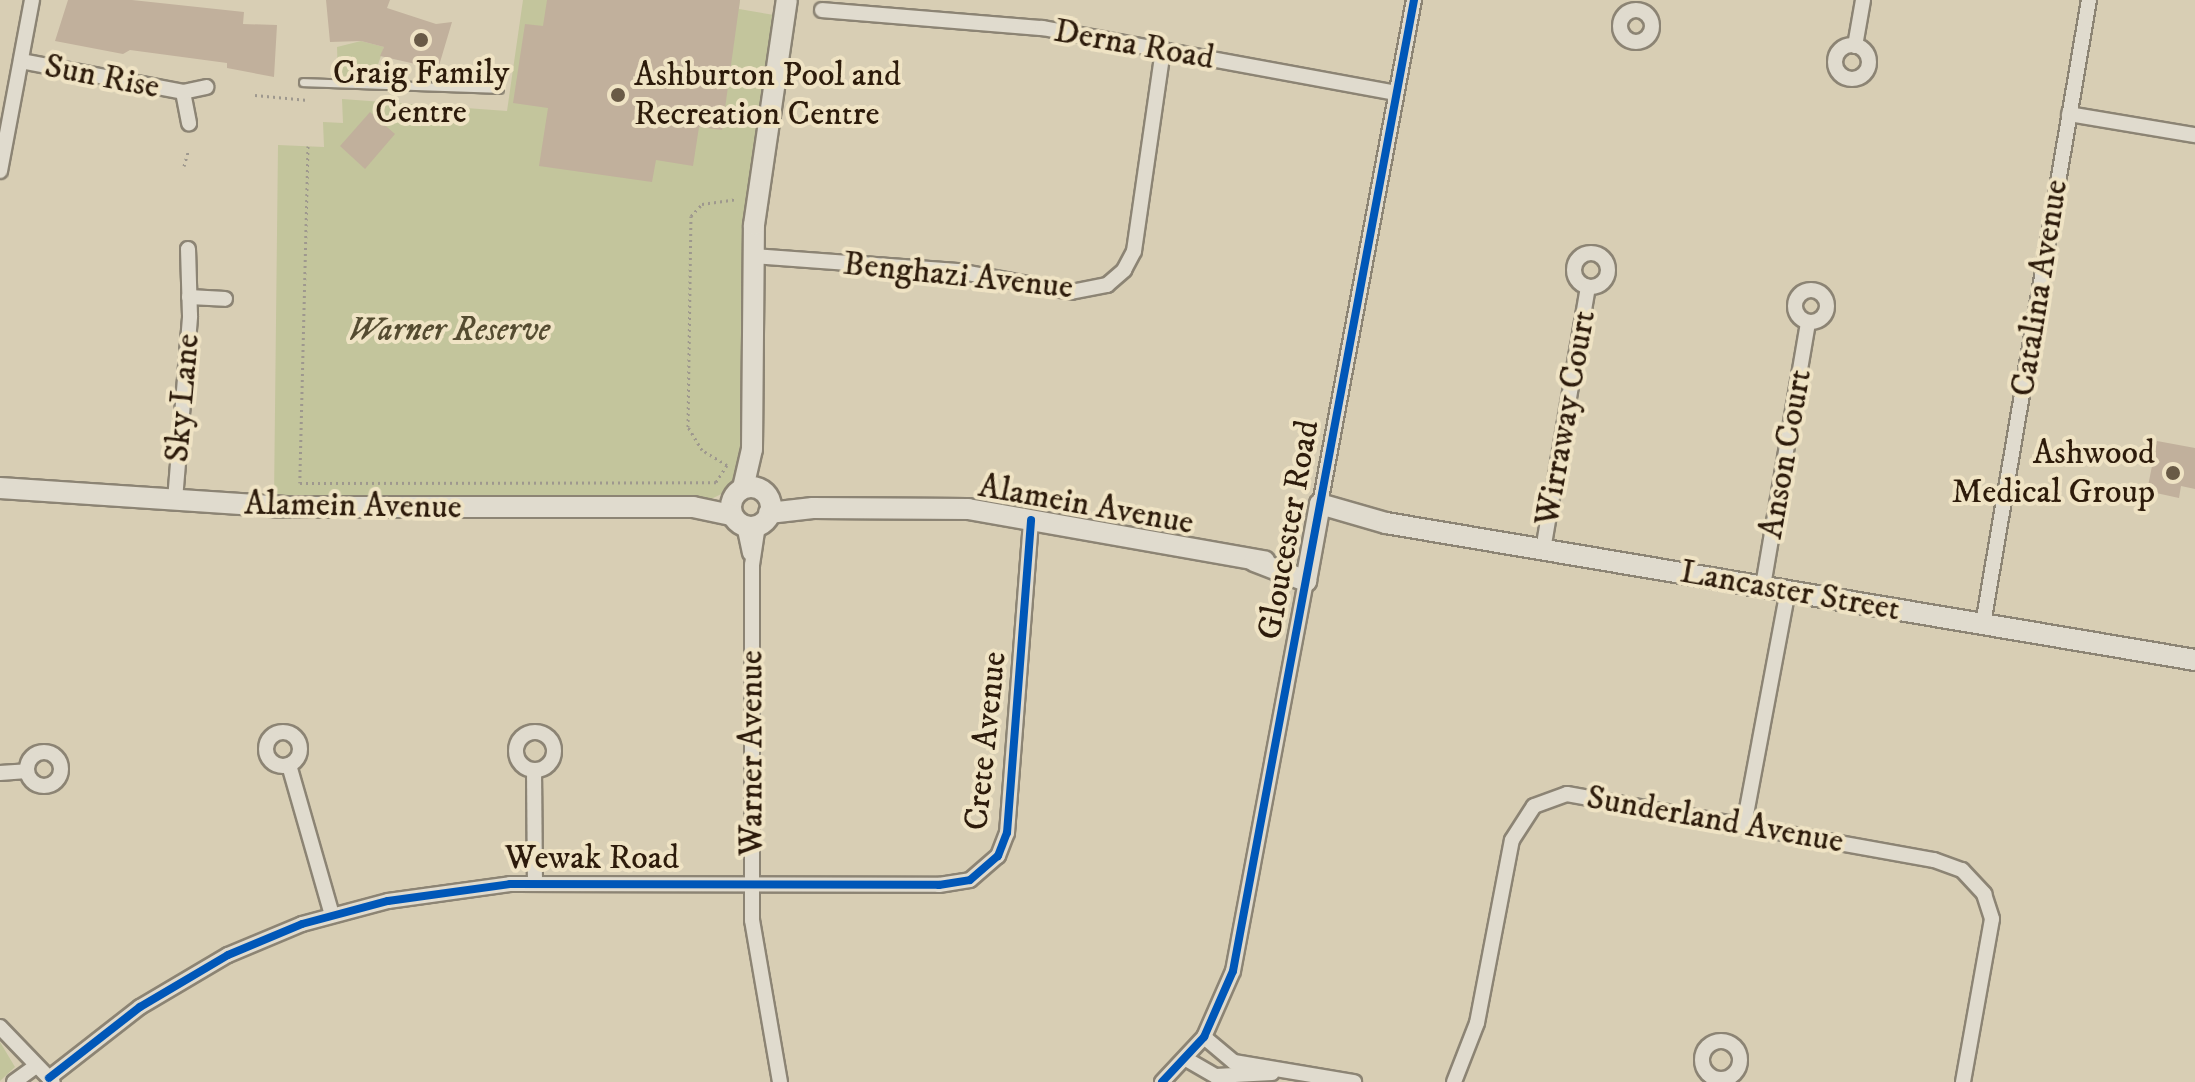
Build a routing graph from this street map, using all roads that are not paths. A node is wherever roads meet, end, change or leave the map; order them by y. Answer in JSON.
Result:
{"nodes":[{"id":1,"x":32,"y":0,"type":"edge"},
{"id":2,"x":787,"y":0,"type":"edge"},
{"id":3,"x":1414,"y":0,"type":"edge"},
{"id":4,"x":1863,"y":0,"type":"edge"},
{"id":5,"x":2089,"y":0,"type":"edge"},
{"id":6,"x":822,"y":10,"type":"dead end"},
{"id":7,"x":1855,"y":46,"type":"dead end"},
{"id":8,"x":1163,"y":50,"type":"junction"},
{"id":9,"x":21,"y":61,"type":"junction"},
{"id":10,"x":303,"y":82,"type":"dead end"},
{"id":11,"x":206,"y":87,"type":"dead end"},
{"id":12,"x":499,"y":89,"type":"dead end"},
{"id":13,"x":183,"y":92,"type":"junction"},
{"id":14,"x":1396,"y":93,"type":"junction"},
{"id":15,"x":2069,"y":114,"type":"junction"},
{"id":16,"x":189,"y":123,"type":"dead end"},
{"id":17,"x":2195,"y":135,"type":"edge"},
{"id":18,"x":0,"y":171,"type":"edge"},
{"id":19,"x":188,"y":249,"type":"dead end"},
{"id":20,"x":753,"y":256,"type":"junction"},
{"id":21,"x":1588,"y":287,"type":"dead end"},
{"id":22,"x":189,"y":297,"type":"junction"},
{"id":23,"x":225,"y":299,"type":"dead end"},
{"id":24,"x":1808,"y":323,"type":"dead end"},
{"id":25,"x":5,"y":486,"type":"edge"},
{"id":26,"x":175,"y":500,"type":"junction"},
{"id":27,"x":751,"y":506,"type":"junction"},
{"id":28,"x":1319,"y":510,"type":"junction"},
{"id":29,"x":1031,"y":520,"type":"junction"},
{"id":30,"x":1543,"y":550,"type":"junction"},
{"id":31,"x":1307,"y":572,"type":"junction"},
{"id":32,"x":1763,"y":586,"type":"junction"},
{"id":33,"x":1788,"y":591,"type":"junction"},
{"id":34,"x":1983,"y":624,"type":"junction"},
{"id":35,"x":2195,"y":660,"type":"edge"},
{"id":36,"x":289,"y":765,"type":"dead end"},
{"id":37,"x":534,"y":770,"type":"dead end"},
{"id":38,"x":27,"y":771,"type":"dead end"},
{"id":39,"x":0,"y":773,"type":"edge"},
{"id":40,"x":1744,"y":825,"type":"junction"},
{"id":41,"x":535,"y":884,"type":"junction"},
{"id":42,"x":752,"y":885,"type":"junction"},
{"id":43,"x":332,"y":915,"type":"junction"},
{"id":44,"x":0,"y":1027,"type":"edge"},
{"id":45,"x":1204,"y":1037,"type":"junction"},
{"id":46,"x":1186,"y":1059,"type":"junction"},
{"id":47,"x":36,"y":1066,"type":"junction"},
{"id":48,"x":1280,"y":1071,"type":"junction"},
{"id":49,"x":51,"y":1080,"type":"edge"},
{"id":50,"x":14,"y":1082,"type":"edge"},
{"id":51,"x":780,"y":1082,"type":"edge"},
{"id":52,"x":1162,"y":1082,"type":"edge"},
{"id":53,"x":1354,"y":1082,"type":"edge"},
{"id":54,"x":1454,"y":1082,"type":"edge"},
{"id":55,"x":1963,"y":1082,"type":"edge"}],
"edges":[{"from":1,"to":9,"type":"street"},
{"from":2,"to":20,"type":"street","name":"Warner Avenue"},
{"from":3,"to":14,"type":"street","name":"Gloucester Road"},
{"from":4,"to":7,"type":"street"},
{"from":5,"to":15,"type":"street","name":"Catalina Avenue"},
{"from":6,"to":8,"type":"street","name":"Derna Road"},
{"from":8,"to":14,"type":"street","name":"Derna Road"},
{"from":8,"to":20,"type":"street","name":"Benghazi Avenue"},
{"from":9,"to":13,"type":"street","name":"Sun Rise"},
{"from":9,"to":18,"type":"street"},
{"from":10,"to":12,"type":"lane"},
{"from":11,"to":13,"type":"street","name":"Sun Rise"},
{"from":13,"to":16,"type":"street","name":"Sun Rise"},
{"from":14,"to":28,"type":"street","name":"Gloucester Road"},
{"from":15,"to":17,"type":"street"},
{"from":15,"to":34,"type":"street","name":"Catalina Avenue"},
{"from":19,"to":22,"type":"street","name":"Sky Lane"},
{"from":20,"to":27,"type":"street","name":"Warner Avenue"},
{"from":21,"to":30,"type":"street","name":"Wirraway Court"},
{"from":22,"to":23,"type":"street","name":"Sky Lane"},
{"from":22,"to":26,"type":"street","name":"Sky Lane"},
{"from":24,"to":32,"type":"street","name":"Anson Court"},
{"from":25,"to":26,"type":"street","name":"Alamein Avenue"},
{"from":26,"to":27,"type":"street","name":"Alamein Avenue"},
{"from":27,"to":29,"type":"street","name":"Alamein Avenue"},
{"from":27,"to":42,"type":"street","name":"Warner Avenue"},
{"from":28,"to":30,"type":"street","name":"Lancaster Street"},
{"from":28,"to":31,"type":"street","name":"Gloucester Road"},
{"from":29,"to":31,"type":"street","name":"Alamein Avenue"},
{"from":29,"to":42,"type":"street","name":"Crete Avenue"},
{"from":30,"to":32,"type":"street","name":"Lancaster Street"},
{"from":31,"to":45,"type":"street","name":"Gloucester Road"},
{"from":32,"to":33,"type":"street","name":"Lancaster Street"},
{"from":33,"to":34,"type":"street","name":"Lancaster Street"},
{"from":33,"to":40,"type":"street"},
{"from":34,"to":35,"type":"street","name":"Lancaster Street"},
{"from":36,"to":43,"type":"street"},
{"from":37,"to":41,"type":"street"},
{"from":38,"to":39,"type":"street"},
{"from":40,"to":54,"type":"street","name":"Sunderland Avenue"},
{"from":40,"to":55,"type":"street","name":"Sunderland Avenue"},
{"from":41,"to":42,"type":"street","name":"Wewak Road"},
{"from":41,"to":43,"type":"street","name":"Wewak Road"},
{"from":42,"to":51,"type":"street","name":"Warner Avenue"},
{"from":43,"to":49,"type":"street","name":"Wewak Road"},
{"from":44,"to":47,"type":"street"},
{"from":45,"to":46,"type":"street","name":"Gloucester Road"},
{"from":45,"to":48,"type":"street"},
{"from":46,"to":48,"type":"street"},
{"from":46,"to":52,"type":"street","name":"Gloucester Road"},
{"from":47,"to":49,"type":"street"},
{"from":47,"to":50,"type":"street"},
{"from":48,"to":53,"type":"street"}]}
